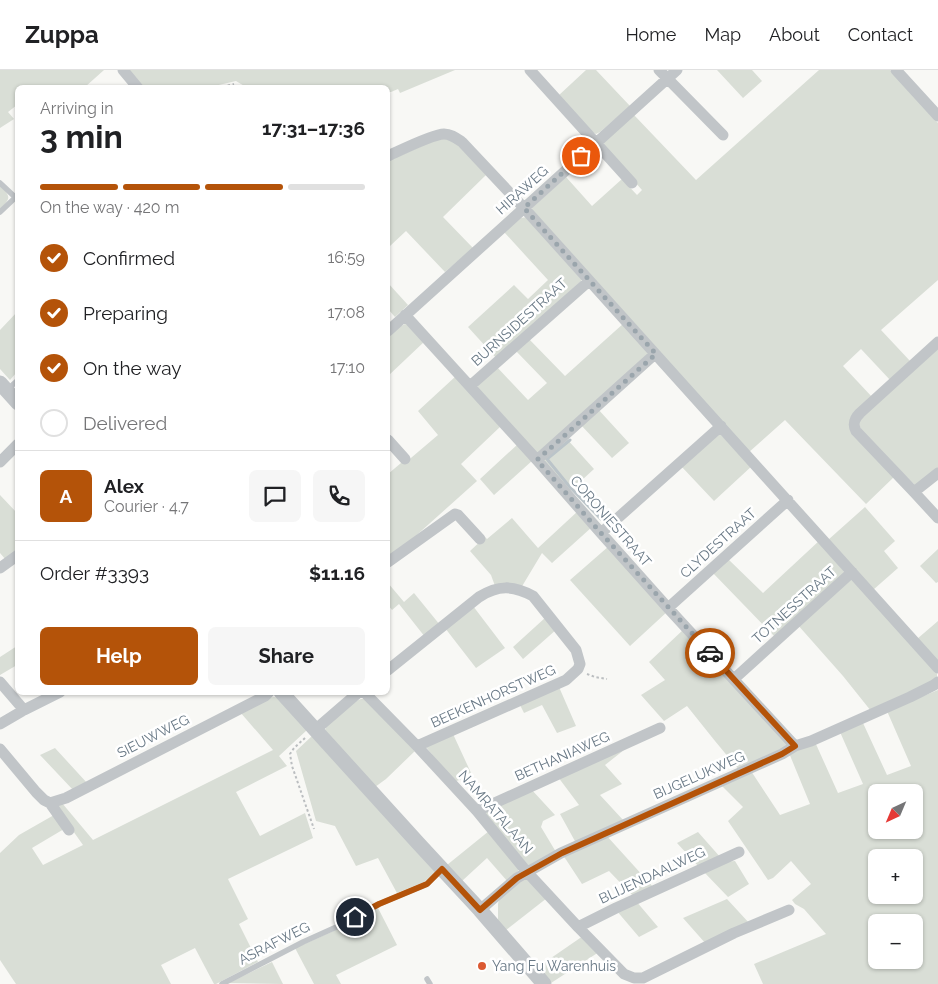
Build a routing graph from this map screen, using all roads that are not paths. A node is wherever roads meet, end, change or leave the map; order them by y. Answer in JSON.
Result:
{"nodes":[{"id":1,"x":123,"y":70,"type":"edge"},
{"id":2,"x":530,"y":70,"type":"edge"},
{"id":3,"x":677,"y":70,"type":"edge"},
{"id":4,"x":896,"y":70,"type":"edge"},
{"id":5,"x":663,"y":74,"type":"edge"},
{"id":6,"x":136,"y":85,"type":"edge"},
{"id":7,"x":938,"y":116,"type":"edge"},
{"id":8,"x":722,"y":135,"type":"dead end"},
{"id":9,"x":596,"y":142,"type":"junction"},
{"id":10,"x":390,"y":155,"type":"edge"},
{"id":11,"x":0,"y":183,"type":"edge"},
{"id":12,"x":632,"y":183,"type":"dead end"},
{"id":13,"x":15,"y":195,"type":"edge"},
{"id":14,"x":15,"y":197,"type":"edge"},
{"id":15,"x":524,"y":208,"type":"junction"},
{"id":16,"x":0,"y":212,"type":"edge"},
{"id":17,"x":589,"y":281,"type":"junction"},
{"id":18,"x":405,"y":316,"type":"junction"},
{"id":19,"x":390,"y":329,"type":"edge"},
{"id":20,"x":938,"y":342,"type":"edge"},
{"id":21,"x":656,"y":354,"type":"junction"},
{"id":22,"x":15,"y":381,"type":"edge"},
{"id":23,"x":470,"y":386,"type":"junction"},
{"id":24,"x":3,"y":387,"type":"edge"},
{"id":25,"x":15,"y":400,"type":"edge"},
{"id":26,"x":721,"y":426,"type":"junction"},
{"id":27,"x":390,"y":442,"type":"edge"},
{"id":28,"x":15,"y":447,"type":"edge"},
{"id":29,"x":405,"y":459,"type":"dead end"},
{"id":30,"x":537,"y":460,"type":"junction"},
{"id":31,"x":0,"y":462,"type":"edge"},
{"id":32,"x":938,"y":473,"type":"edge"},
{"id":33,"x":914,"y":492,"type":"junction"},
{"id":34,"x":788,"y":500,"type":"junction"},
{"id":35,"x":938,"y":518,"type":"edge"},
{"id":36,"x":601,"y":533,"type":"junction"},
{"id":37,"x":480,"y":538,"type":"dead end"},
{"id":38,"x":15,"y":558,"type":"edge"},
{"id":39,"x":390,"y":561,"type":"edge"},
{"id":40,"x":0,"y":568,"type":"edge"},
{"id":41,"x":852,"y":572,"type":"junction"},
{"id":42,"x":668,"y":608,"type":"junction"},
{"id":43,"x":390,"y":668,"type":"edge"},
{"id":44,"x":938,"y":668,"type":"edge"},
{"id":45,"x":734,"y":680,"type":"junction"},
{"id":46,"x":0,"y":682,"type":"edge"},
{"id":47,"x":938,"y":682,"type":"edge"},
{"id":48,"x":54,"y":695,"type":"edge"},
{"id":49,"x":266,"y":695,"type":"edge"},
{"id":50,"x":284,"y":695,"type":"edge"},
{"id":51,"x":356,"y":695,"type":"edge"},
{"id":52,"x":367,"y":695,"type":"edge"},
{"id":53,"x":24,"y":710,"type":"junction"},
{"id":54,"x":0,"y":724,"type":"edge"},
{"id":55,"x":660,"y":728,"type":"dead end"},
{"id":56,"x":315,"y":730,"type":"junction"},
{"id":57,"x":417,"y":746,"type":"junction"},
{"id":58,"x":795,"y":746,"type":"junction"},
{"id":59,"x":0,"y":750,"type":"edge"},
{"id":60,"x":50,"y":803,"type":"junction"},
{"id":61,"x":477,"y":811,"type":"junction"},
{"id":62,"x":69,"y":830,"type":"dead end"},
{"id":63,"x":739,"y":852,"type":"dead end"},
{"id":64,"x":442,"y":869,"type":"junction"},
{"id":65,"x":528,"y":872,"type":"junction"},
{"id":66,"x":480,"y":910,"type":"junction"},
{"id":67,"x":789,"y":910,"type":"dead end"},
{"id":68,"x":578,"y":927,"type":"junction"},
{"id":69,"x":222,"y":984,"type":"edge"},
{"id":70,"x":544,"y":984,"type":"edge"}],
"edges":[{"from":1,"to":6,"type":"street"},
{"from":2,"to":9,"type":"street"},
{"from":3,"to":5,"type":"street","name":"HIRAWEG"},
{"from":4,"to":7,"type":"street"},
{"from":5,"to":8,"type":"street"},
{"from":5,"to":9,"type":"street","name":"HIRAWEG"},
{"from":9,"to":12,"type":"street"},
{"from":9,"to":15,"type":"street","name":"HIRAWEG"},
{"from":10,"to":15,"type":"street"},
{"from":11,"to":13,"type":"lane"},
{"from":14,"to":16,"type":"lane"},
{"from":15,"to":17,"type":"street"},
{"from":15,"to":18,"type":"street","name":"HIRAWEG"},
{"from":17,"to":21,"type":"street"},
{"from":17,"to":23,"type":"street","name":"BURNSIDESTRAAT"},
{"from":18,"to":19,"type":"street","name":"HIRAWEG"},
{"from":18,"to":23,"type":"street","name":"CORONIESTRAAT"},
{"from":20,"to":33,"type":"street"},
{"from":21,"to":26,"type":"street"},
{"from":21,"to":30,"type":"street"},
{"from":22,"to":24,"type":"lane"},
{"from":23,"to":30,"type":"street","name":"CORONIESTRAAT"},
{"from":24,"to":25,"type":"street"},
{"from":26,"to":34,"type":"street"},
{"from":26,"to":36,"type":"street"},
{"from":27,"to":29,"type":"street"},
{"from":28,"to":31,"type":"street"},
{"from":30,"to":36,"type":"street","name":"CORONIESTRAAT"},
{"from":32,"to":33,"type":"street"},
{"from":33,"to":35,"type":"street"},
{"from":34,"to":41,"type":"street"},
{"from":34,"to":42,"type":"street","name":"CLYDESTRAAT"},
{"from":36,"to":42,"type":"street","name":"CORONIESTRAAT"},
{"from":37,"to":39,"type":"street"},
{"from":38,"to":40,"type":"street"},
{"from":41,"to":44,"type":"street"},
{"from":41,"to":45,"type":"street","name":"TOTNESSTRAAT"},
{"from":42,"to":45,"type":"street","name":"CORONIESTRAAT"},
{"from":43,"to":57,"type":"street","name":"BEEKENHORSTWEG"},
{"from":45,"to":58,"type":"street","name":"CORONIESTRAAT"},
{"from":46,"to":53,"type":"street"},
{"from":47,"to":58,"type":"street","name":"BIJGELUKWEG"},
{"from":48,"to":53,"type":"street"},
{"from":49,"to":60,"type":"street","name":"SIEUWWEG"},
{"from":50,"to":56,"type":"street"},
{"from":51,"to":56,"type":"street"},
{"from":52,"to":57,"type":"street","name":"NAMRATALAAN"},
{"from":53,"to":54,"type":"street"},
{"from":55,"to":61,"type":"street","name":"BETHANIAWEG"},
{"from":56,"to":64,"type":"street"},
{"from":57,"to":61,"type":"street","name":"NAMRATALAAN"},
{"from":58,"to":65,"type":"street","name":"BIJGELUKWEG"},
{"from":59,"to":60,"type":"street"},
{"from":60,"to":62,"type":"street"},
{"from":61,"to":65,"type":"street","name":"NAMRATALAAN"},
{"from":63,"to":68,"type":"street","name":"BLIJENDAALWEG"},
{"from":64,"to":66,"type":"street"},
{"from":64,"to":69,"type":"lane","name":"ASRAFWEG"},
{"from":65,"to":66,"type":"street","name":"BIJGELUKWEG"},
{"from":65,"to":68,"type":"street","name":"NAMRATALAAN"},
{"from":66,"to":70,"type":"street"},
{"from":67,"to":68,"type":"street","name":"NAMRATALAAN"}]}
